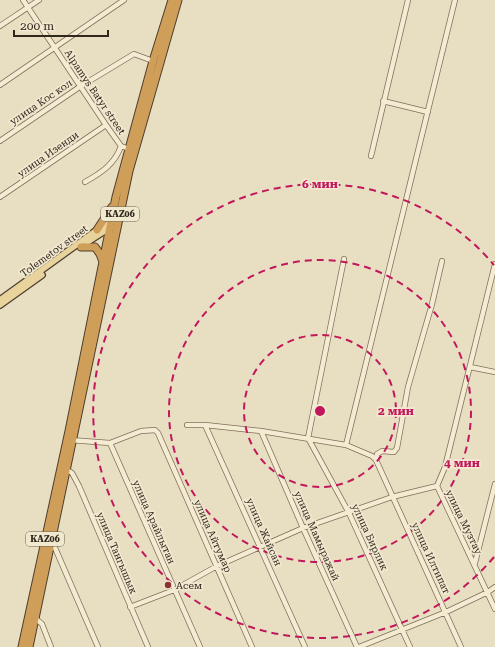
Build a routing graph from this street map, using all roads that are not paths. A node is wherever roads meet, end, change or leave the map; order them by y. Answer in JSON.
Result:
{"nodes":[{"id":1,"x":23,"y":0,"type":"edge"},
{"id":2,"x":39,"y":0,"type":"edge"},
{"id":3,"x":124,"y":0,"type":"edge"},
{"id":4,"x":172,"y":0,"type":"edge"},
{"id":5,"x":178,"y":0,"type":"edge"},
{"id":6,"x":408,"y":0,"type":"edge"},
{"id":7,"x":455,"y":0,"type":"edge"},
{"id":8,"x":29,"y":7,"type":"junction"},
{"id":9,"x":0,"y":26,"type":"edge"},
{"id":10,"x":55,"y":48,"type":"junction"},
{"id":11,"x":153,"y":61,"type":"junction"},
{"id":12,"x":0,"y":85,"type":"edge"},
{"id":13,"x":81,"y":86,"type":"junction"},
{"id":14,"x":383,"y":101,"type":"junction"},
{"id":15,"x":428,"y":112,"type":"junction"},
{"id":16,"x":106,"y":125,"type":"junction"},
{"id":17,"x":0,"y":141,"type":"edge"},
{"id":18,"x":121,"y":146,"type":"junction"},
{"id":19,"x":129,"y":150,"type":"junction"},
{"id":20,"x":371,"y":156,"type":"dead end"},
{"id":21,"x":85,"y":182,"type":"dead end"},
{"id":22,"x":0,"y":197,"type":"edge"},
{"id":23,"x":116,"y":197,"type":"junction"},
{"id":24,"x":115,"y":223,"type":"junction"},
{"id":25,"x":97,"y":230,"type":"junction"},
{"id":26,"x":81,"y":247,"type":"junction"},
{"id":27,"x":344,"y":259,"type":"dead end"},
{"id":28,"x":442,"y":261,"type":"dead end"},
{"id":29,"x":104,"y":263,"type":"junction"},
{"id":30,"x":495,"y":264,"type":"edge"},
{"id":31,"x":0,"y":300,"type":"edge"},
{"id":32,"x":0,"y":305,"type":"edge"},
{"id":33,"x":470,"y":367,"type":"junction"},
{"id":34,"x":495,"y":372,"type":"edge"},
{"id":35,"x":186,"y":425,"type":"dead end"},
{"id":36,"x":205,"y":425,"type":"junction"},
{"id":37,"x":261,"y":431,"type":"junction"},
{"id":38,"x":308,"y":438,"type":"junction"},
{"id":39,"x":70,"y":440,"type":"junction"},
{"id":40,"x":110,"y":443,"type":"junction"},
{"id":41,"x":346,"y":445,"type":"junction"},
{"id":42,"x":376,"y":460,"type":"junction"},
{"id":43,"x":66,"y":469,"type":"junction"},
{"id":44,"x":495,"y":484,"type":"edge"},
{"id":45,"x":437,"y":486,"type":"junction"},
{"id":46,"x":392,"y":497,"type":"junction"},
{"id":47,"x":349,"y":513,"type":"junction"},
{"id":48,"x":303,"y":528,"type":"junction"},
{"id":49,"x":51,"y":540,"type":"junction"},
{"id":50,"x":261,"y":547,"type":"junction"},
{"id":51,"x":475,"y":563,"type":"junction"},
{"id":52,"x":217,"y":566,"type":"junction"},
{"id":53,"x":495,"y":587,"type":"edge"},
{"id":54,"x":174,"y":590,"type":"junction"},
{"id":55,"x":488,"y":592,"type":"junction"},
{"id":56,"x":495,"y":596,"type":"edge"},
{"id":57,"x":130,"y":607,"type":"junction"},
{"id":58,"x":495,"y":609,"type":"edge"},
{"id":59,"x":446,"y":612,"type":"junction"},
{"id":60,"x":35,"y":618,"type":"junction"},
{"id":61,"x":402,"y":629,"type":"junction"},
{"id":62,"x":22,"y":647,"type":"edge"},
{"id":63,"x":29,"y":647,"type":"edge"},
{"id":64,"x":51,"y":647,"type":"edge"},
{"id":65,"x":98,"y":647,"type":"edge"},
{"id":66,"x":148,"y":647,"type":"edge"},
{"id":67,"x":200,"y":647,"type":"edge"},
{"id":68,"x":252,"y":647,"type":"edge"},
{"id":69,"x":305,"y":647,"type":"edge"},
{"id":70,"x":358,"y":647,"type":"edge"},
{"id":71,"x":410,"y":647,"type":"edge"},
{"id":72,"x":461,"y":647,"type":"edge"}],
"edges":[{"from":1,"to":8,"type":"street","name":"Alpamys Batyr street"},
{"from":2,"to":8,"type":"street"},
{"from":3,"to":10,"type":"street"},
{"from":4,"to":11,"type":"highway","number":"KАZ06"},
{"from":5,"to":24,"type":"highway","number":"KАZ06"},
{"from":6,"to":14,"type":"street"},
{"from":7,"to":15,"type":"street"},
{"from":8,"to":9,"type":"street"},
{"from":8,"to":10,"type":"street","name":"Alpamys Batyr street"},
{"from":10,"to":12,"type":"street"},
{"from":10,"to":13,"type":"street","name":"Alpamys Batyr street"},
{"from":11,"to":13,"type":"street","name":"улица Кос кол"},
{"from":11,"to":19,"type":"highway","number":"KАZ06"},
{"from":13,"to":16,"type":"street","name":"Alpamys Batyr street"},
{"from":13,"to":17,"type":"street","name":"улица Кос кол"},
{"from":14,"to":15,"type":"street"},
{"from":14,"to":20,"type":"street"},
{"from":15,"to":41,"type":"street"},
{"from":16,"to":18,"type":"street","name":"Alpamys Batyr street"},
{"from":16,"to":22,"type":"street","name":"улица Изенди"},
{"from":18,"to":19,"type":"street","name":"Alpamys Batyr street"},
{"from":18,"to":21,"type":"street"},
{"from":19,"to":23,"type":"highway","number":"KАZ06"},
{"from":23,"to":24,"type":"highway","number":"KАZ06"},
{"from":23,"to":25,"type":"highway"},
{"from":24,"to":25,"type":"main road","name":"Tolemetov street"},
{"from":24,"to":26,"type":"main road","name":"Tolemetov street"},
{"from":24,"to":29,"type":"highway","number":"KАZ06"},
{"from":24,"to":39,"type":"highway","number":"KАZ06"},
{"from":25,"to":31,"type":"main road","name":"Tolemetov street"},
{"from":26,"to":29,"type":"highway"},
{"from":26,"to":32,"type":"main road","name":"Tolemetov street"},
{"from":27,"to":38,"type":"street"},
{"from":28,"to":42,"type":"street"},
{"from":29,"to":39,"type":"highway","number":"KАZ06"},
{"from":30,"to":33,"type":"street"},
{"from":33,"to":34,"type":"street"},
{"from":33,"to":45,"type":"street"},
{"from":35,"to":36,"type":"street"},
{"from":36,"to":37,"type":"street"},
{"from":36,"to":50,"type":"street","name":"улица Жайсан"},
{"from":37,"to":38,"type":"street"},
{"from":37,"to":48,"type":"street","name":"улица Мамыражай"},
{"from":38,"to":41,"type":"street"},
{"from":38,"to":47,"type":"street","name":"улица Бирлик"},
{"from":39,"to":40,"type":"street"},
{"from":39,"to":43,"type":"highway","number":"KАZ06"},
{"from":39,"to":62,"type":"highway","number":"KАZ06"},
{"from":40,"to":52,"type":"street","name":"улица Айтумар"},
{"from":40,"to":54,"type":"street","name":"улица Арайлытан"},
{"from":41,"to":42,"type":"street"},
{"from":42,"to":46,"type":"street","name":"улица Илтипат"},
{"from":43,"to":49,"type":"highway","number":"KАZ06"},
{"from":43,"to":57,"type":"street","name":"улица Тангышык"},
{"from":44,"to":51,"type":"street"},
{"from":45,"to":46,"type":"street"},
{"from":45,"to":51,"type":"street","name":"улица Музтау"},
{"from":46,"to":47,"type":"street"},
{"from":46,"to":59,"type":"street","name":"улица Илтипат"},
{"from":47,"to":48,"type":"street"},
{"from":47,"to":61,"type":"street","name":"улица Бирлик"},
{"from":48,"to":50,"type":"street"},
{"from":48,"to":70,"type":"street","name":"улица Мамыражай"},
{"from":49,"to":60,"type":"highway","number":"KАZ06"},
{"from":49,"to":65,"type":"street"},
{"from":50,"to":52,"type":"street"},
{"from":50,"to":69,"type":"street","name":"улица Жайсан"},
{"from":51,"to":55,"type":"street","name":"улица Музтау"},
{"from":52,"to":54,"type":"street"},
{"from":52,"to":68,"type":"street","name":"улица Айтумар"},
{"from":53,"to":55,"type":"street"},
{"from":54,"to":57,"type":"street"},
{"from":54,"to":67,"type":"street","name":"улица Арайлытан"},
{"from":55,"to":56,"type":"street"},
{"from":55,"to":58,"type":"street","name":"улица Музтау"},
{"from":55,"to":59,"type":"street"},
{"from":57,"to":66,"type":"street","name":"улица Тангышык"},
{"from":59,"to":61,"type":"street"},
{"from":59,"to":72,"type":"street","name":"улица Илтипат"},
{"from":60,"to":63,"type":"highway","number":"KАZ06"},
{"from":60,"to":64,"type":"street"},
{"from":61,"to":70,"type":"street"},
{"from":61,"to":71,"type":"street","name":"улица Бирлик"}]}
